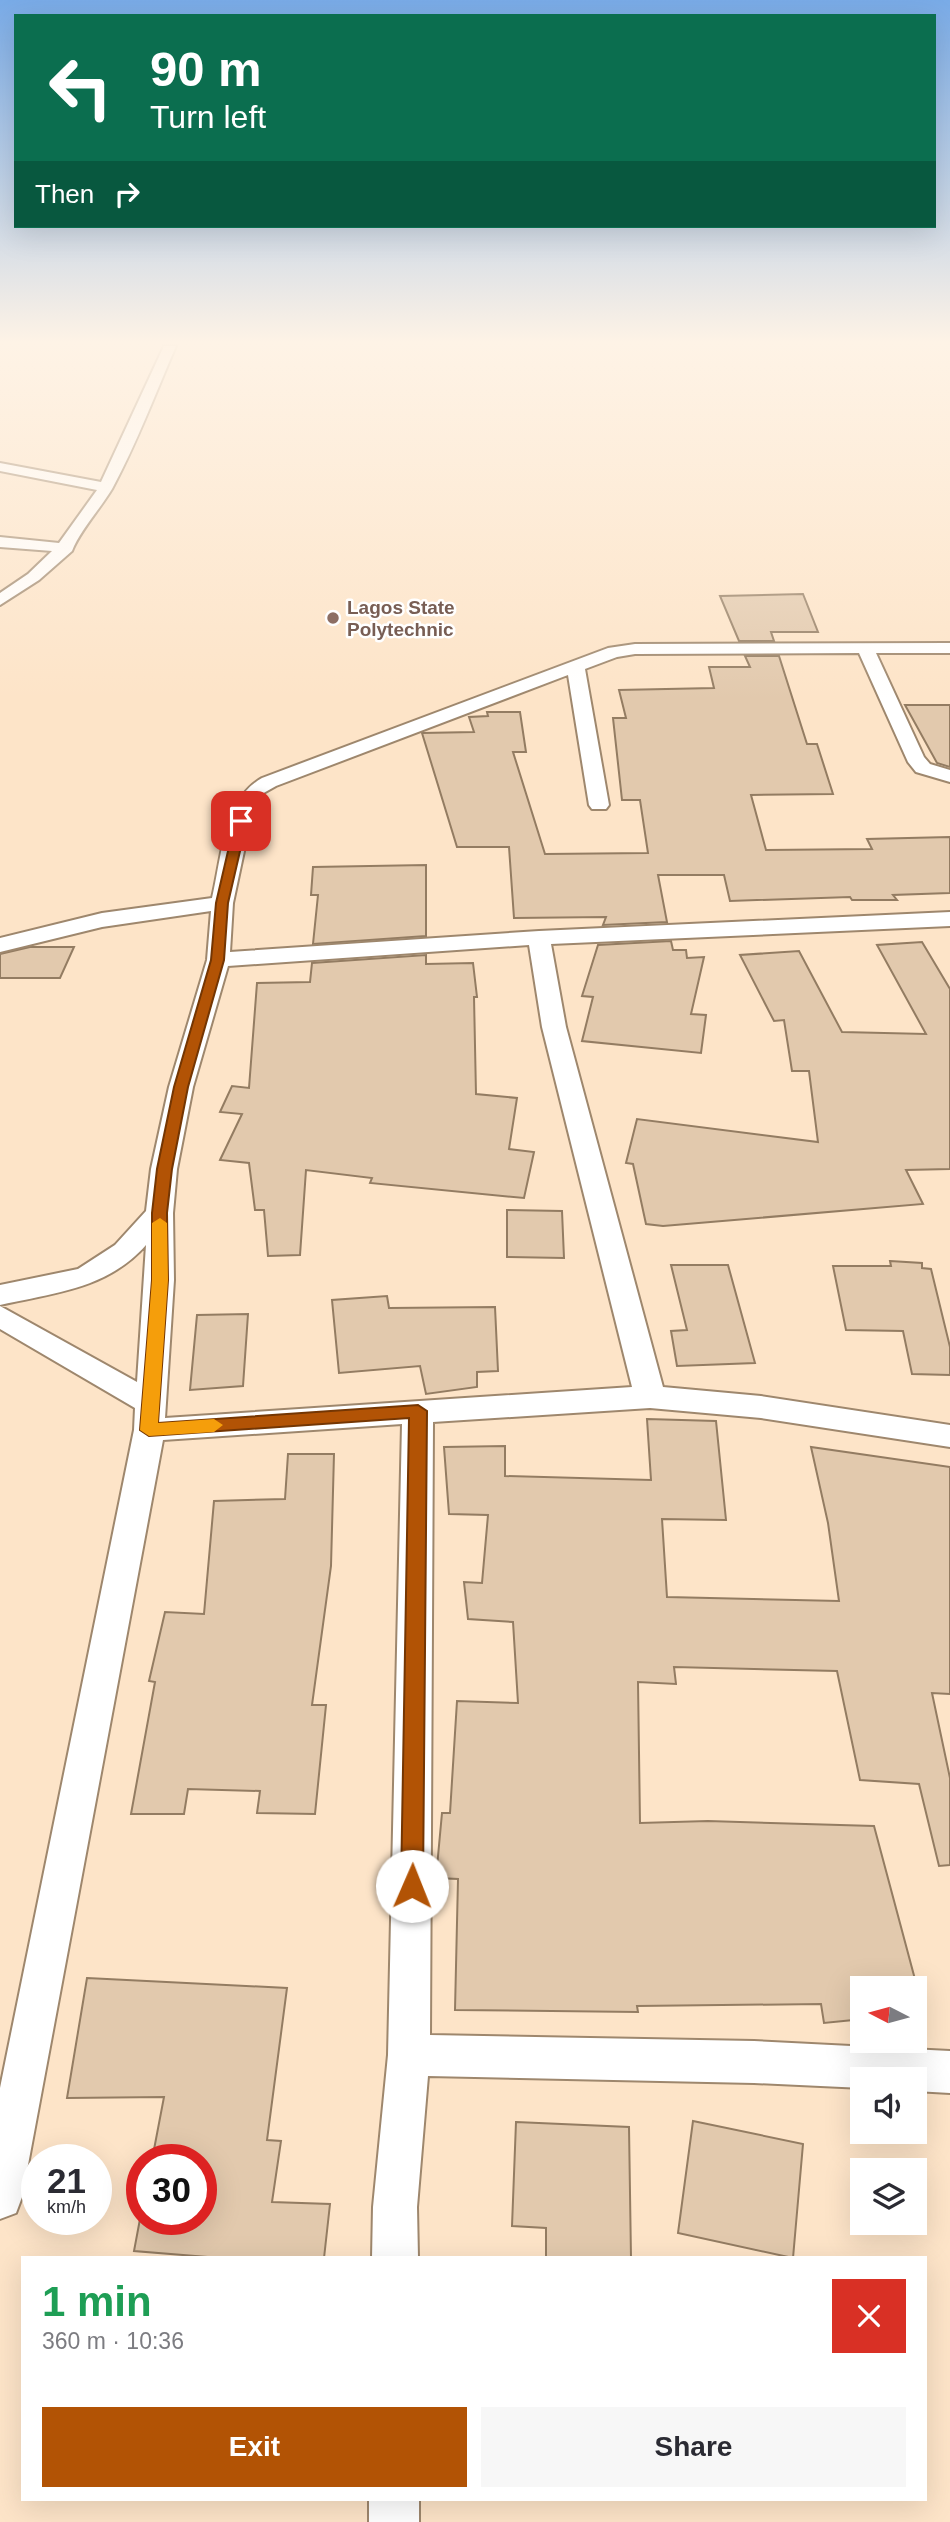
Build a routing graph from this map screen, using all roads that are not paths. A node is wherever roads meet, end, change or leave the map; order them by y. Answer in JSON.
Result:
{"nodes":[{"id":1,"x":116,"y":464,"type":"edge"},
{"id":2,"x":0,"y":467,"type":"edge"},
{"id":3,"x":105,"y":487,"type":"junction"},
{"id":4,"x":0,"y":542,"type":"edge"},
{"id":5,"x":67,"y":548,"type":"junction"},
{"id":6,"x":0,"y":600,"type":"edge"},
{"id":7,"x":865,"y":648,"type":"junction"},
{"id":8,"x":950,"y":648,"type":"edge"},
{"id":9,"x":576,"y":668,"type":"junction"},
{"id":10,"x":950,"y":776,"type":"edge"},
{"id":11,"x":599,"y":805,"type":"dead end"},
{"id":12,"x":222,"y":903,"type":"junction"},
{"id":13,"x":950,"y":919,"type":"edge"},
{"id":14,"x":539,"y":938,"type":"junction"},
{"id":15,"x":0,"y":945,"type":"edge"},
{"id":16,"x":218,"y":960,"type":"junction"},
{"id":17,"x":159,"y":1213,"type":"junction"},
{"id":18,"x":0,"y":1295,"type":"edge"},
{"id":19,"x":0,"y":1316,"type":"edge"},
{"id":20,"x":650,"y":1397,"type":"junction"},
{"id":21,"x":418,"y":1411,"type":"junction"},
{"id":22,"x":150,"y":1417,"type":"junction"},
{"id":23,"x":950,"y":1436,"type":"edge"},
{"id":24,"x":409,"y":2056,"type":"junction"},
{"id":25,"x":950,"y":2072,"type":"edge"},
{"id":26,"x":0,"y":2197,"type":"edge"},
{"id":27,"x":395,"y":2256,"type":"edge"},
{"id":28,"x":394,"y":2501,"type":"edge"},
{"id":29,"x":394,"y":2522,"type":"edge"}],
"edges":[{"from":1,"to":3,"type":"street"},
{"from":2,"to":3,"type":"street"},
{"from":3,"to":5,"type":"street"},
{"from":4,"to":5,"type":"street"},
{"from":5,"to":6,"type":"street"},
{"from":7,"to":8,"type":"street"},
{"from":7,"to":9,"type":"street"},
{"from":7,"to":10,"type":"street"},
{"from":9,"to":11,"type":"street"},
{"from":9,"to":12,"type":"street"},
{"from":12,"to":15,"type":"street"},
{"from":12,"to":16,"type":"street"},
{"from":13,"to":14,"type":"street"},
{"from":14,"to":16,"type":"street"},
{"from":14,"to":20,"type":"street"},
{"from":16,"to":17,"type":"street"},
{"from":17,"to":18,"type":"street"},
{"from":17,"to":22,"type":"street"},
{"from":19,"to":22,"type":"street"},
{"from":20,"to":21,"type":"street"},
{"from":20,"to":23,"type":"street"},
{"from":21,"to":22,"type":"street"},
{"from":21,"to":24,"type":"street"},
{"from":22,"to":26,"type":"street"},
{"from":24,"to":25,"type":"street"},
{"from":24,"to":27,"type":"street"},
{"from":28,"to":29,"type":"street"}]}
